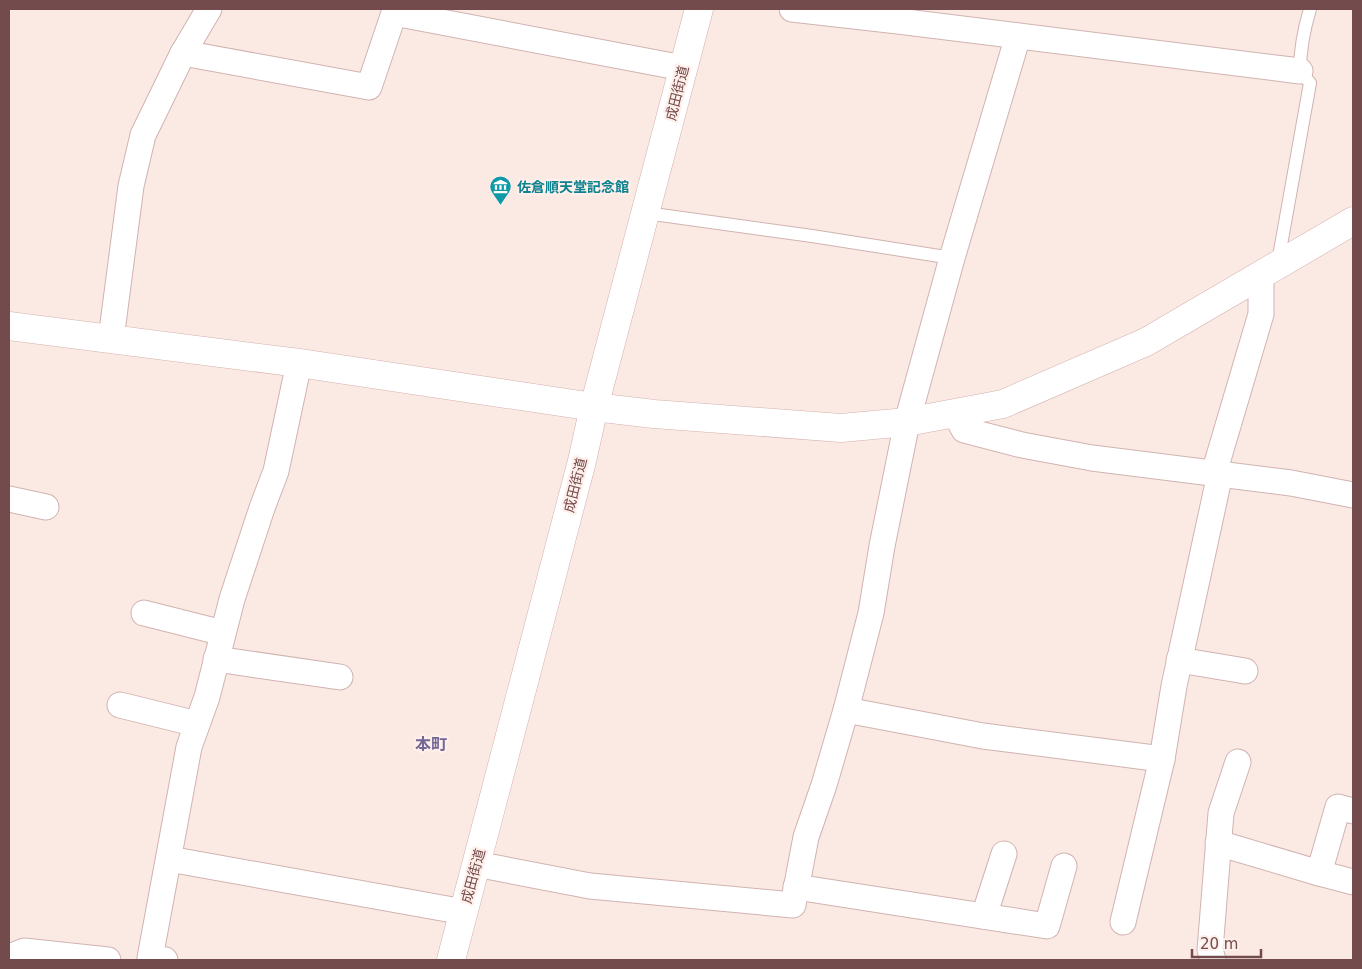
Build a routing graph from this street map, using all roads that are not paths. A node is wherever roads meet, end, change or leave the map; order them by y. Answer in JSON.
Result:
{"nodes":[{"id":1,"x":209,"y":9,"type":"edge"},
{"id":2,"x":699,"y":9,"type":"edge"},
{"id":3,"x":792,"y":9,"type":"edge"},
{"id":4,"x":1310,"y":9,"type":"edge"},
{"id":5,"x":899,"y":15,"type":"edge"},
{"id":6,"x":1018,"y":36,"type":"junction"},
{"id":7,"x":183,"y":53,"type":"junction"},
{"id":8,"x":683,"y":68,"type":"junction"},
{"id":9,"x":1300,"y":71,"type":"junction"},
{"id":10,"x":646,"y":213,"type":"junction"},
{"id":11,"x":1353,"y":220,"type":"edge"},
{"id":12,"x":952,"y":258,"type":"junction"},
{"id":13,"x":1269,"y":269,"type":"junction"},
{"id":14,"x":9,"y":326,"type":"edge"},
{"id":15,"x":111,"y":339,"type":"junction"},
{"id":16,"x":299,"y":362,"type":"junction"},
{"id":17,"x":594,"y":407,"type":"junction"},
{"id":18,"x":955,"y":413,"type":"junction"},
{"id":19,"x":907,"y":422,"type":"junction"},
{"id":20,"x":1217,"y":474,"type":"junction"},
{"id":21,"x":1353,"y":495,"type":"edge"},
{"id":22,"x":9,"y":499,"type":"edge"},
{"id":23,"x":46,"y":507,"type":"dead end"},
{"id":24,"x":144,"y":613,"type":"dead end"},
{"id":25,"x":224,"y":633,"type":"junction"},
{"id":26,"x":216,"y":659,"type":"junction"},
{"id":27,"x":1180,"y":660,"type":"junction"},
{"id":28,"x":1245,"y":671,"type":"dead end"},
{"id":29,"x":340,"y":677,"type":"dead end"},
{"id":30,"x":120,"y":705,"type":"dead end"},
{"id":31,"x":846,"y":710,"type":"junction"},
{"id":32,"x":197,"y":724,"type":"junction"},
{"id":33,"x":1162,"y":759,"type":"junction"},
{"id":34,"x":1238,"y":762,"type":"dead end"},
{"id":35,"x":1353,"y":811,"type":"edge"},
{"id":36,"x":1218,"y":843,"type":"junction"},
{"id":37,"x":1004,"y":854,"type":"dead end"},
{"id":38,"x":168,"y":859,"type":"junction"},
{"id":39,"x":476,"y":864,"type":"junction"},
{"id":40,"x":1064,"y":866,"type":"dead end"},
{"id":41,"x":1319,"y":873,"type":"junction"},
{"id":42,"x":1353,"y":882,"type":"edge"},
{"id":43,"x":796,"y":886,"type":"junction"},
{"id":44,"x":464,"y":912,"type":"junction"},
{"id":45,"x":984,"y":916,"type":"junction"},
{"id":46,"x":1123,"y":922,"type":"dead end"},
{"id":47,"x":9,"y":957,"type":"edge"},
{"id":48,"x":108,"y":960,"type":"edge"},
{"id":49,"x":154,"y":960,"type":"edge"},
{"id":50,"x":451,"y":960,"type":"edge"},
{"id":51,"x":1213,"y":960,"type":"edge"}],
"edges":[{"from":1,"to":7,"type":"street"},
{"from":2,"to":8,"type":"street","name":"成田街道"},
{"from":3,"to":5,"type":"street"},
{"from":4,"to":9,"type":"lane"},
{"from":5,"to":6,"type":"street"},
{"from":6,"to":9,"type":"street"},
{"from":6,"to":12,"type":"street"},
{"from":7,"to":8,"type":"street"},
{"from":7,"to":15,"type":"street"},
{"from":8,"to":10,"type":"street","name":"成田街道"},
{"from":9,"to":13,"type":"lane"},
{"from":10,"to":12,"type":"lane"},
{"from":10,"to":17,"type":"street","name":"成田街道"},
{"from":11,"to":13,"type":"street"},
{"from":12,"to":19,"type":"street"},
{"from":13,"to":18,"type":"street"},
{"from":13,"to":20,"type":"street"},
{"from":14,"to":15,"type":"street"},
{"from":15,"to":16,"type":"street"},
{"from":16,"to":17,"type":"street"},
{"from":16,"to":25,"type":"street"},
{"from":17,"to":19,"type":"street"},
{"from":17,"to":39,"type":"street","name":"成田街道"},
{"from":18,"to":19,"type":"street"},
{"from":18,"to":20,"type":"street"},
{"from":19,"to":31,"type":"street"},
{"from":20,"to":21,"type":"street"},
{"from":20,"to":27,"type":"street"},
{"from":22,"to":23,"type":"street"},
{"from":24,"to":25,"type":"street"},
{"from":25,"to":26,"type":"street"},
{"from":26,"to":29,"type":"street"},
{"from":26,"to":32,"type":"street"},
{"from":27,"to":28,"type":"street"},
{"from":27,"to":33,"type":"street"},
{"from":30,"to":32,"type":"street"},
{"from":31,"to":33,"type":"street"},
{"from":31,"to":43,"type":"street"},
{"from":32,"to":38,"type":"street"},
{"from":33,"to":46,"type":"street"},
{"from":34,"to":36,"type":"street"},
{"from":35,"to":41,"type":"street"},
{"from":36,"to":41,"type":"street"},
{"from":36,"to":51,"type":"street"},
{"from":37,"to":45,"type":"street"},
{"from":38,"to":44,"type":"street"},
{"from":38,"to":49,"type":"street"},
{"from":39,"to":43,"type":"street"},
{"from":39,"to":44,"type":"street","name":"成田街道"},
{"from":40,"to":45,"type":"street"},
{"from":41,"to":42,"type":"street"},
{"from":43,"to":45,"type":"street"},
{"from":44,"to":50,"type":"street","name":"成田街道"},
{"from":47,"to":48,"type":"street"}]}
